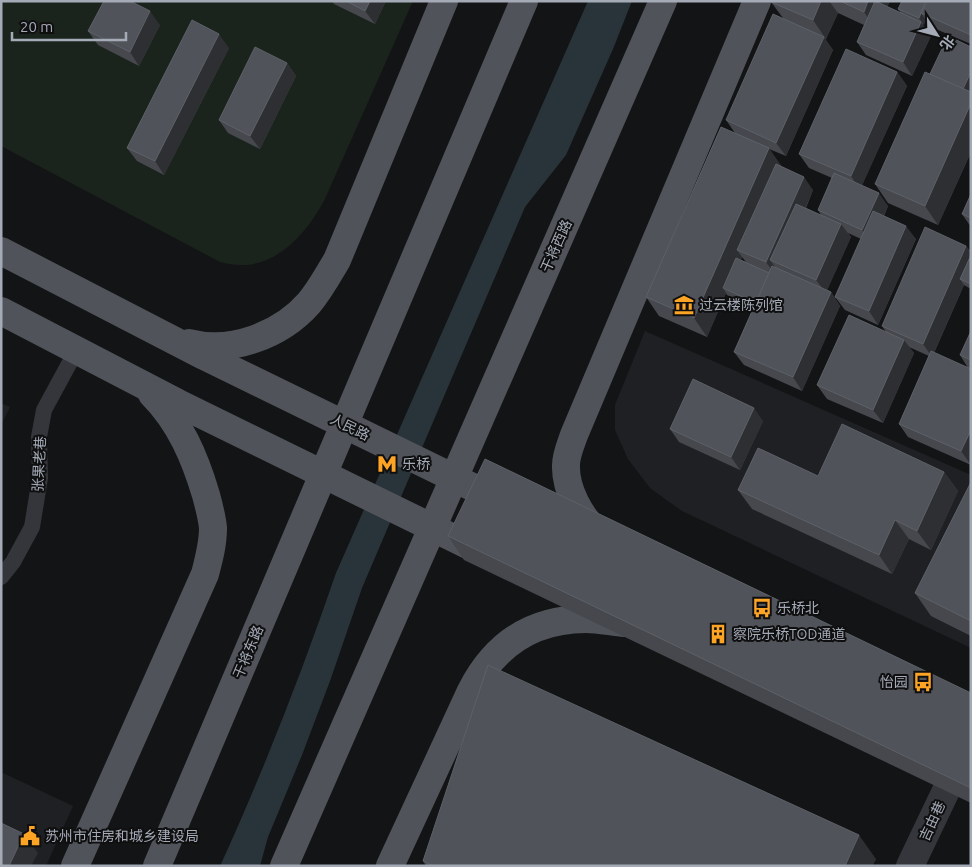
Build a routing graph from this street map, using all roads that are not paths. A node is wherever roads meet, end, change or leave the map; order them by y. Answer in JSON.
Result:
{"nodes":[{"id":1,"x":444,"y":1,"type":"edge"},
{"id":2,"x":524,"y":1,"type":"edge"},
{"id":3,"x":664,"y":1,"type":"edge"},
{"id":4,"x":757,"y":1,"type":"edge"},
{"id":5,"x":1,"y":251,"type":"edge"},
{"id":6,"x":1,"y":311,"type":"edge"},
{"id":7,"x":172,"y":339,"type":"junction"},
{"id":8,"x":76,"y":351,"type":"junction"},
{"id":9,"x":140,"y":383,"type":"junction"},
{"id":10,"x":519,"y":510,"type":"edge"},
{"id":11,"x":564,"y":532,"type":"edge"},
{"id":12,"x":497,"y":559,"type":"edge"},
{"id":13,"x":1,"y":577,"type":"edge"},
{"id":14,"x":568,"y":594,"type":"edge"},
{"id":15,"x":953,"y":776,"type":"edge"},
{"id":16,"x":75,"y":866,"type":"edge"},
{"id":17,"x":157,"y":866,"type":"edge"},
{"id":18,"x":284,"y":866,"type":"edge"},
{"id":19,"x":390,"y":866,"type":"edge"},
{"id":20,"x":910,"y":866,"type":"edge"}],
"edges":[{"from":1,"to":7,"type":"main road"},
{"from":2,"to":17,"type":"main road","name":"干将东路"},
{"from":3,"to":18,"type":"main road","name":"干将西路"},
{"from":4,"to":11,"type":"main road"},
{"from":5,"to":7,"type":"main road","name":"人民路"},
{"from":6,"to":8,"type":"main road"},
{"from":7,"to":10,"type":"main road","name":"人民路"},
{"from":8,"to":9,"type":"main road"},
{"from":8,"to":13,"type":"lane","name":"张果老巷"},
{"from":9,"to":12,"type":"main road"},
{"from":9,"to":16,"type":"main road"},
{"from":14,"to":19,"type":"main road"},
{"from":15,"to":20,"type":"street","name":"吉由巷"}]}
